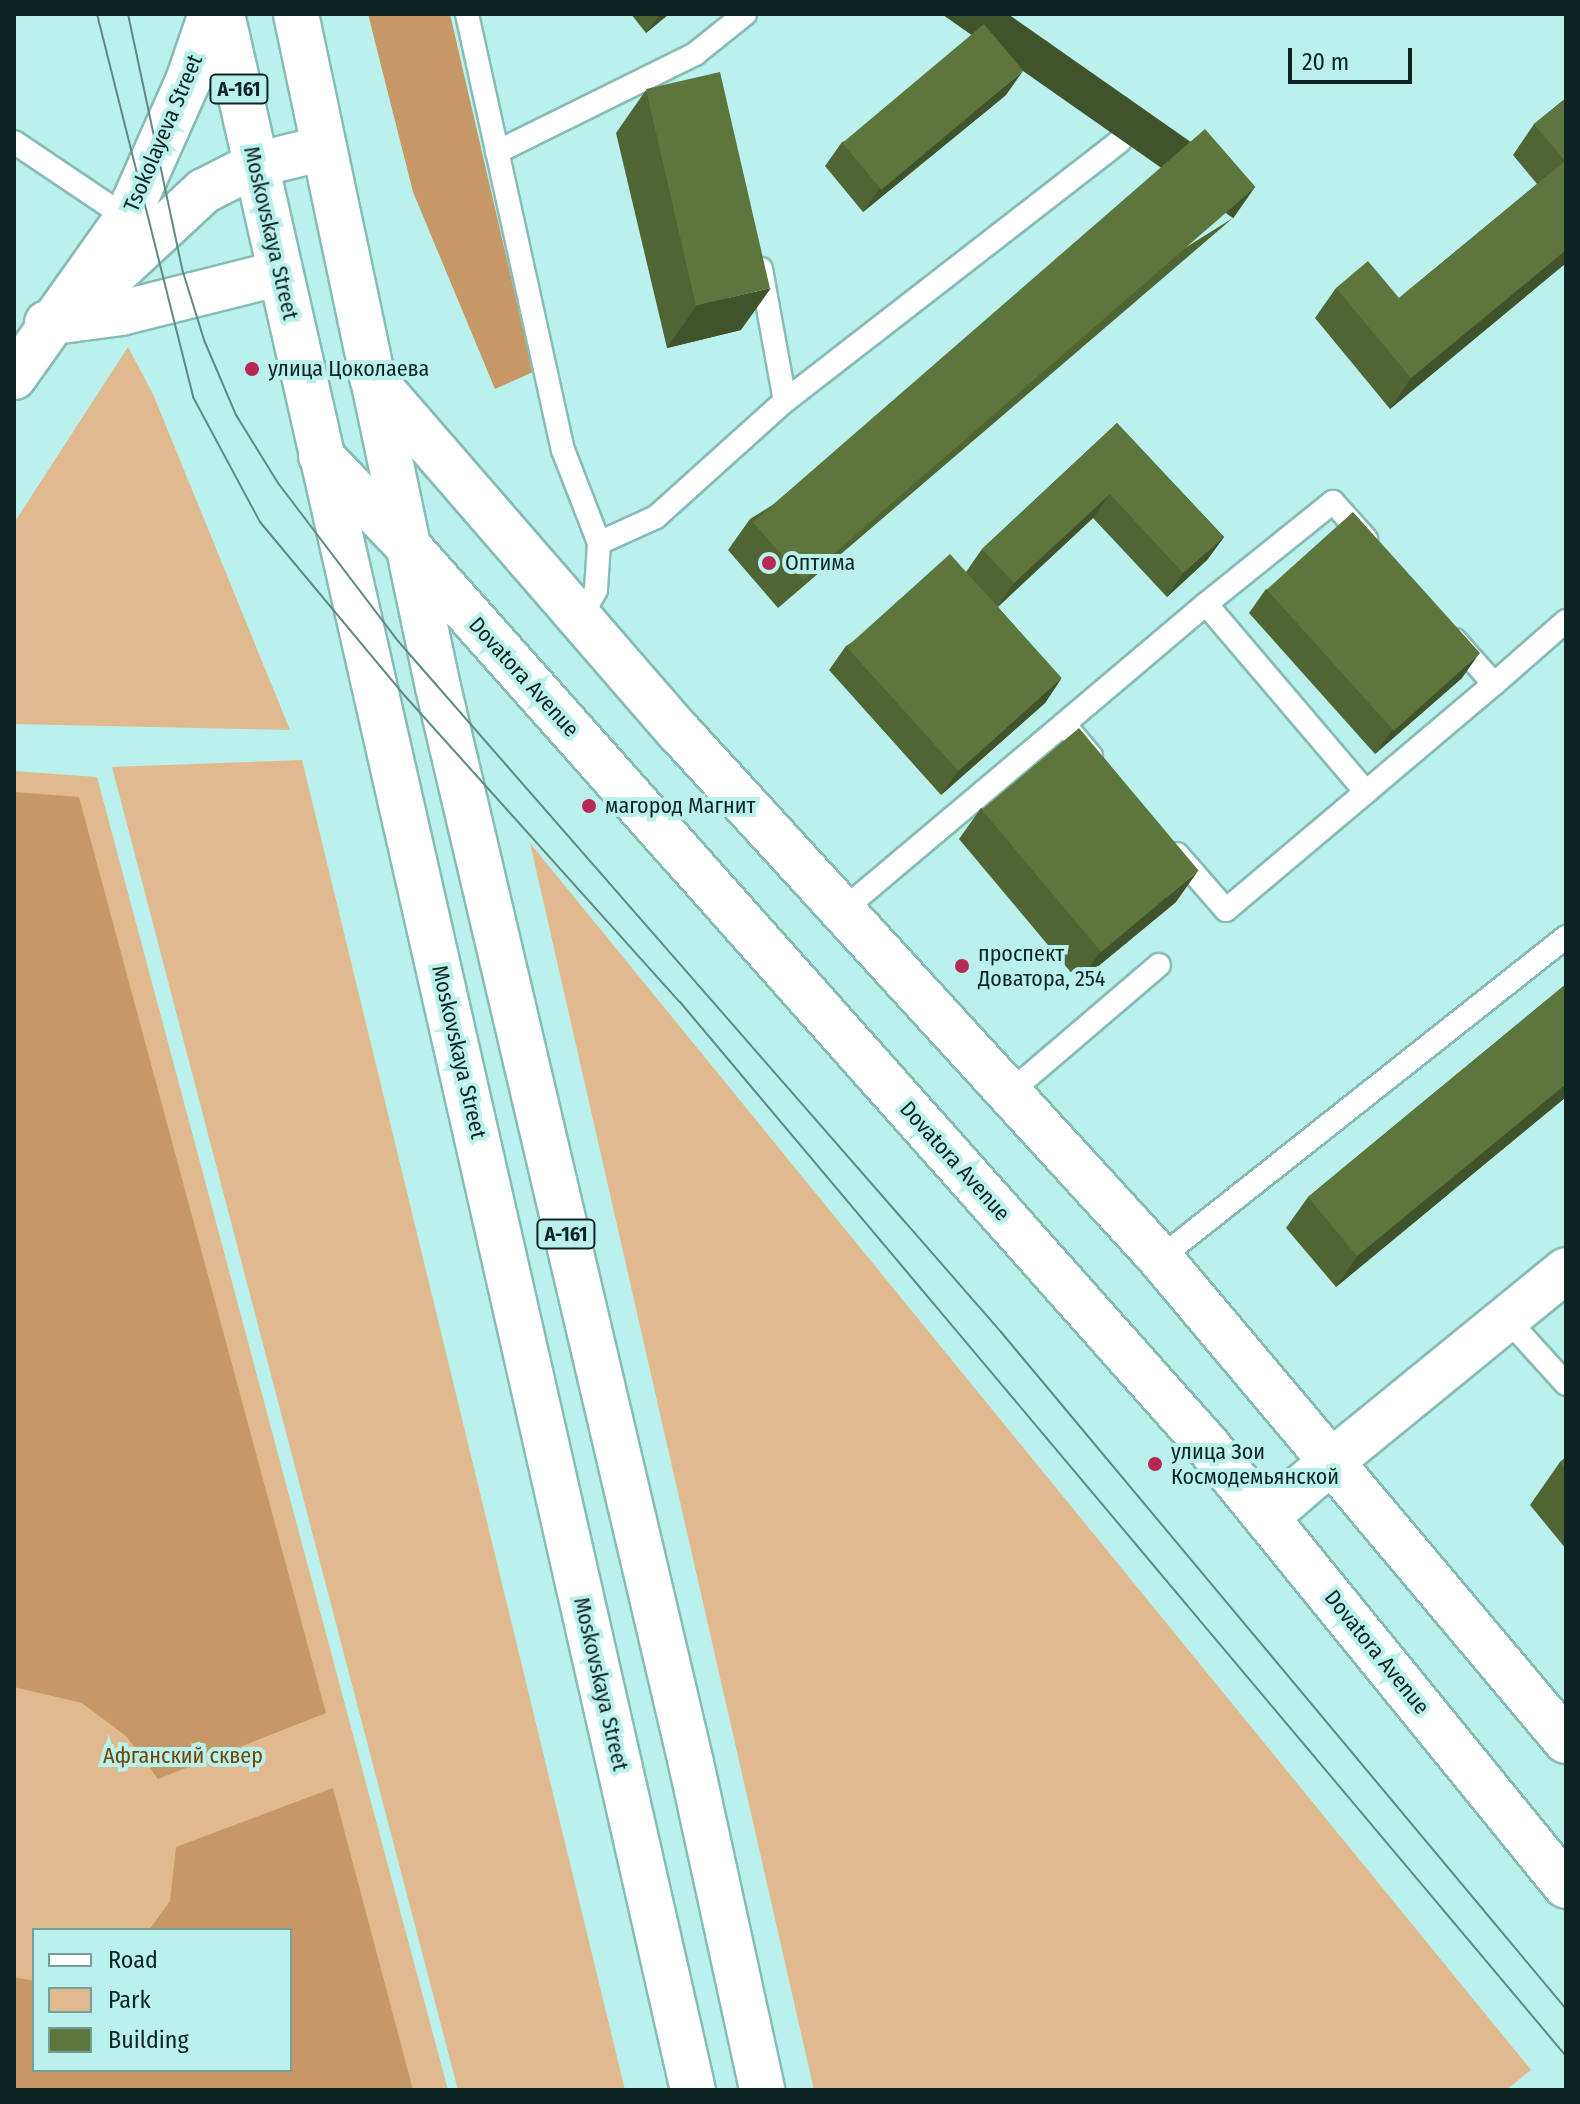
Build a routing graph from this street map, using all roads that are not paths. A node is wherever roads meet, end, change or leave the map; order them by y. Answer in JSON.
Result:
{"nodes":[{"id":1,"x":211,"y":14,"type":"edge"},
{"id":2,"x":222,"y":14,"type":"edge"},
{"id":3,"x":296,"y":14,"type":"edge"},
{"id":4,"x":467,"y":14,"type":"edge"},
{"id":5,"x":745,"y":14,"type":"edge"},
{"id":6,"x":700,"y":49,"type":"junction"},
{"id":7,"x":708,"y":79,"type":"edge"},
{"id":8,"x":14,"y":142,"type":"edge"},
{"id":9,"x":1119,"y":142,"type":"dead end"},
{"id":10,"x":324,"y":148,"type":"junction"},
{"id":11,"x":497,"y":152,"type":"junction"},
{"id":12,"x":255,"y":165,"type":"junction"},
{"id":13,"x":127,"y":218,"type":"junction"},
{"id":14,"x":757,"y":248,"type":"edge"},
{"id":15,"x":348,"y":260,"type":"junction"},
{"id":16,"x":280,"y":273,"type":"junction"},
{"id":17,"x":47,"y":323,"type":"junction"},
{"id":18,"x":14,"y":377,"type":"edge"},
{"id":19,"x":372,"y":378,"type":"junction"},
{"id":20,"x":785,"y":401,"type":"junction"},
{"id":21,"x":321,"y":456,"type":"junction"},
{"id":22,"x":599,"y":543,"type":"junction"},
{"id":23,"x":407,"y":545,"type":"junction"},
{"id":24,"x":1383,"y":559,"type":"edge"},
{"id":25,"x":1206,"y":604,"type":"junction"},
{"id":26,"x":580,"y":619,"type":"junction"},
{"id":27,"x":1566,"y":621,"type":"edge"},
{"id":28,"x":1444,"y":627,"type":"edge"},
{"id":29,"x":1494,"y":684,"type":"junction"},
{"id":30,"x":1064,"y":724,"type":"junction"},
{"id":31,"x":1104,"y":771,"type":"edge"},
{"id":32,"x":1366,"y":792,"type":"junction"},
{"id":33,"x":1165,"y":841,"type":"edge"},
{"id":34,"x":843,"y":910,"type":"junction"},
{"id":35,"x":1566,"y":937,"type":"edge"},
{"id":36,"x":1159,"y":965,"type":"dead end"},
{"id":37,"x":1009,"y":1093,"type":"junction"},
{"id":38,"x":1160,"y":1258,"type":"junction"},
{"id":39,"x":1566,"y":1270,"type":"edge"},
{"id":40,"x":1508,"y":1320,"type":"junction"},
{"id":41,"x":1566,"y":1384,"type":"edge"},
{"id":42,"x":1332,"y":1461,"type":"junction"},
{"id":43,"x":1268,"y":1516,"type":"junction"},
{"id":44,"x":1566,"y":1741,"type":"edge"},
{"id":45,"x":1566,"y":1886,"type":"edge"},
{"id":46,"x":693,"y":2090,"type":"edge"},
{"id":47,"x":762,"y":2090,"type":"edge"}],
"edges":[{"from":1,"to":13,"type":"main road","name":"Tsokolayeva Street"},
{"from":2,"to":12,"type":"main road","name":"Moskovskaya Street","number":"А-161"},
{"from":3,"to":10,"type":"main road","number":"А-161"},
{"from":4,"to":11,"type":"lane"},
{"from":5,"to":6,"type":"lane"},
{"from":6,"to":7,"type":"lane"},
{"from":6,"to":11,"type":"lane"},
{"from":8,"to":13,"type":"lane"},
{"from":9,"to":20,"type":"lane"},
{"from":10,"to":12,"type":"main road","name":"Tsokolayeva Street"},
{"from":10,"to":15,"type":"main road","number":"А-161"},
{"from":11,"to":22,"type":"lane"},
{"from":12,"to":16,"type":"main road","name":"Moskovskaya Street","number":"А-161"},
{"from":12,"to":17,"type":"main road","name":"Tsokolayeva Street"},
{"from":13,"to":17,"type":"main road","name":"Tsokolayeva Street"},
{"from":14,"to":20,"type":"lane"},
{"from":15,"to":16,"type":"main road"},
{"from":15,"to":19,"type":"main road","number":"А-161"},
{"from":16,"to":17,"type":"main road"},
{"from":16,"to":21,"type":"main road","name":"Moskovskaya Street"},
{"from":17,"to":18,"type":"main road","name":"Tsokolayeva Street"},
{"from":19,"to":23,"type":"main road","number":"А-161"},
{"from":19,"to":26,"type":"main road"},
{"from":20,"to":22,"type":"lane"},
{"from":21,"to":23,"type":"main road","name":"Dovatora Avenue"},
{"from":21,"to":46,"type":"main road","name":"Moskovskaya Street","number":"А-161"},
{"from":22,"to":26,"type":"lane"},
{"from":23,"to":43,"type":"main road","name":"Dovatora Avenue"},
{"from":23,"to":47,"type":"main road","number":"А-161"},
{"from":24,"to":25,"type":"lane"},
{"from":25,"to":30,"type":"lane"},
{"from":25,"to":32,"type":"lane"},
{"from":26,"to":34,"type":"main road"},
{"from":27,"to":29,"type":"lane"},
{"from":28,"to":29,"type":"lane"},
{"from":29,"to":32,"type":"lane"},
{"from":30,"to":31,"type":"lane"},
{"from":30,"to":34,"type":"lane"},
{"from":32,"to":33,"type":"lane"},
{"from":34,"to":37,"type":"main road"},
{"from":35,"to":38,"type":"lane"},
{"from":36,"to":37,"type":"lane"},
{"from":37,"to":38,"type":"main road"},
{"from":38,"to":42,"type":"main road"},
{"from":39,"to":40,"type":"main road"},
{"from":40,"to":41,"type":"lane"},
{"from":40,"to":42,"type":"main road"},
{"from":42,"to":43,"type":"main road"},
{"from":42,"to":44,"type":"main road"},
{"from":43,"to":45,"type":"main road","name":"Dovatora Avenue"}]}
